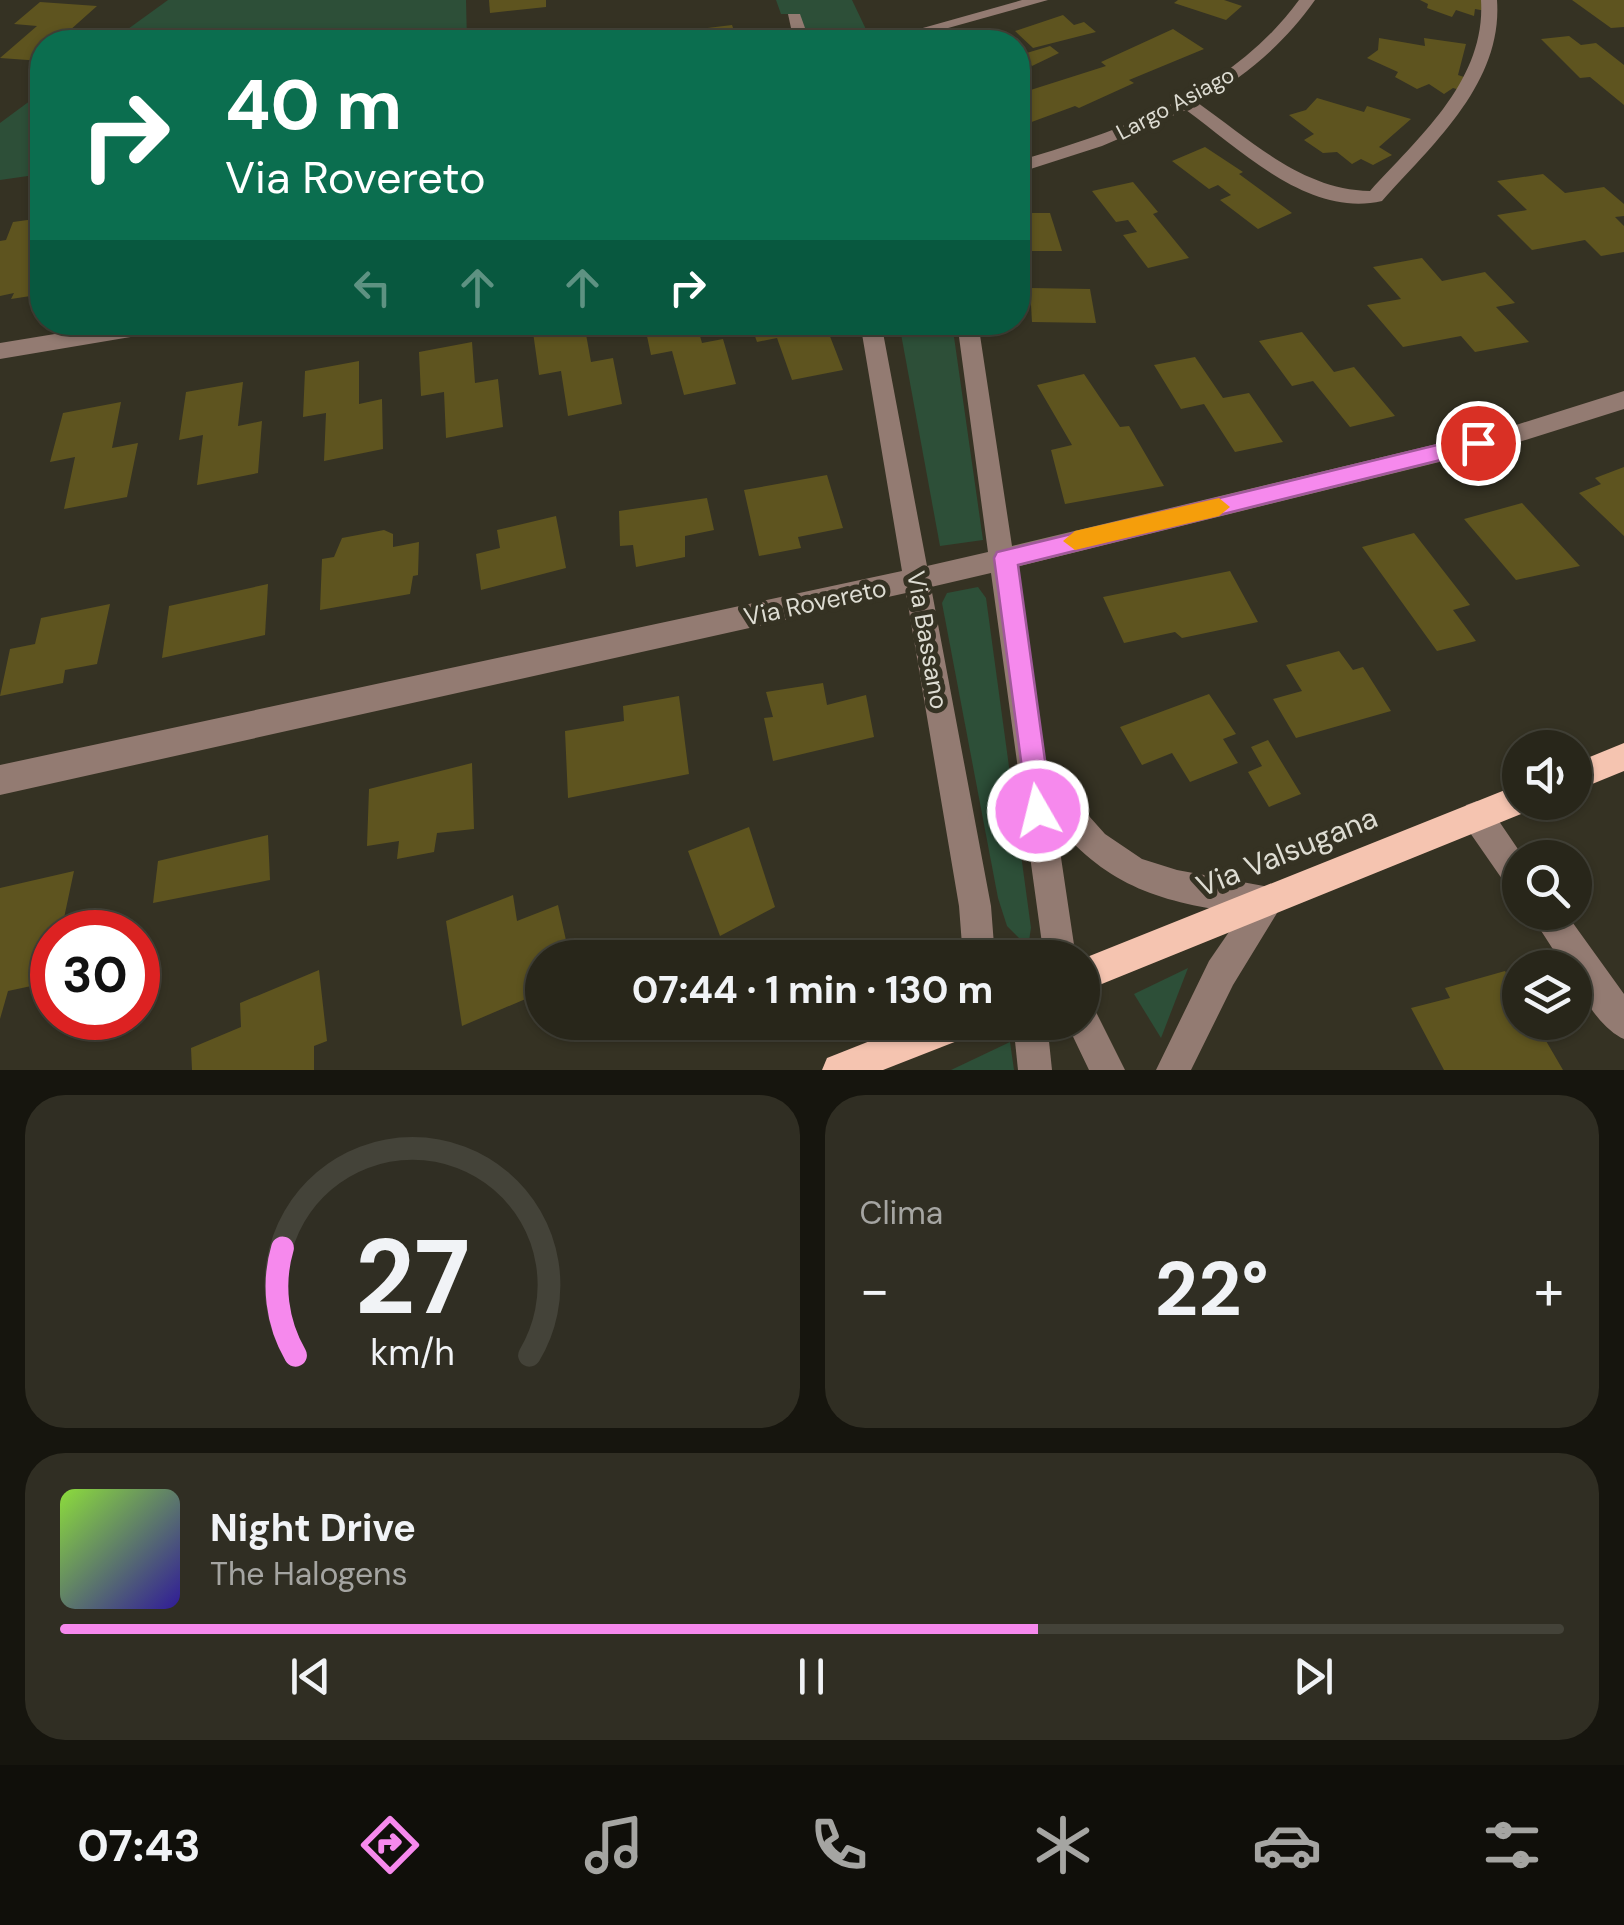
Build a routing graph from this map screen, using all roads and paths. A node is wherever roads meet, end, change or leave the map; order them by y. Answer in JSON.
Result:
{"nodes":[{"id":1,"x":1040,"y":0,"type":"edge"},
{"id":2,"x":1307,"y":0,"type":"edge"},
{"id":3,"x":1489,"y":0,"type":"edge"},
{"id":4,"x":794,"y":17,"type":"dead end"},
{"id":5,"x":798,"y":30,"type":"edge"},
{"id":6,"x":926,"y":30,"type":"edge"},
{"id":7,"x":1184,"y":101,"type":"junction"},
{"id":8,"x":1030,"y":163,"type":"edge"},
{"id":9,"x":98,"y":335,"type":"edge"},
{"id":10,"x":872,"y":335,"type":"edge"},
{"id":11,"x":969,"y":335,"type":"edge"},
{"id":12,"x":0,"y":351,"type":"edge"},
{"id":13,"x":1624,"y":400,"type":"edge"},
{"id":14,"x":1005,"y":558,"type":"junction"},
{"id":15,"x":917,"y":579,"type":"junction"},
{"id":16,"x":1624,"y":758,"type":"edge"},
{"id":17,"x":1592,"y":770,"type":"edge"},
{"id":18,"x":1033,"y":775,"type":"junction"},
{"id":19,"x":0,"y":780,"type":"edge"},
{"id":20,"x":1502,"y":806,"type":"edge"},
{"id":21,"x":1477,"y":816,"type":"junction"},
{"id":22,"x":1502,"y":852,"type":"edge"},
{"id":23,"x":1269,"y":900,"type":"junction"},
{"id":24,"x":1558,"y":930,"type":"edge"},
{"id":25,"x":978,"y":940,"type":"edge"},
{"id":26,"x":1057,"y":940,"type":"edge"},
{"id":27,"x":1100,"y":969,"type":"edge"},
{"id":28,"x":1624,"y":1022,"type":"edge"},
{"id":29,"x":916,"y":1040,"type":"edge"},
{"id":30,"x":1032,"y":1040,"type":"edge"},
{"id":31,"x":1092,"y":1040,"type":"edge"},
{"id":32,"x":839,"y":1070,"type":"edge"},
{"id":33,"x":1035,"y":1070,"type":"edge"},
{"id":34,"x":1108,"y":1070,"type":"edge"},
{"id":35,"x":1173,"y":1070,"type":"edge"}],
"edges":[{"from":1,"to":6,"type":"street"},
{"from":2,"to":7,"type":"street","name":"Largo Asiago"},
{"from":3,"to":7,"type":"street"},
{"from":4,"to":5,"type":"street"},
{"from":7,"to":8,"type":"street","name":"Largo Asiago"},
{"from":9,"to":12,"type":"street"},
{"from":10,"to":15,"type":"street","name":"Via Bassano"},
{"from":11,"to":14,"type":"street"},
{"from":13,"to":14,"type":"street","name":"Via Rovereto"},
{"from":14,"to":15,"type":"street","name":"Via Rovereto"},
{"from":14,"to":18,"type":"street"},
{"from":15,"to":19,"type":"street","name":"Via Rovereto"},
{"from":15,"to":25,"type":"street","name":"Via Bassano"},
{"from":16,"to":17,"type":"main road"},
{"from":18,"to":23,"type":"street"},
{"from":18,"to":26,"type":"street"},
{"from":20,"to":21,"type":"main road","name":"Via Valsugana"},
{"from":21,"to":22,"type":"street"},
{"from":21,"to":23,"type":"main road","name":"Via Valsugana"},
{"from":23,"to":27,"type":"main road","name":"Via Valsugana"},
{"from":23,"to":35,"type":"street"},
{"from":24,"to":28,"type":"street"},
{"from":29,"to":32,"type":"main road"},
{"from":30,"to":33,"type":"street"},
{"from":31,"to":34,"type":"street"}]}
